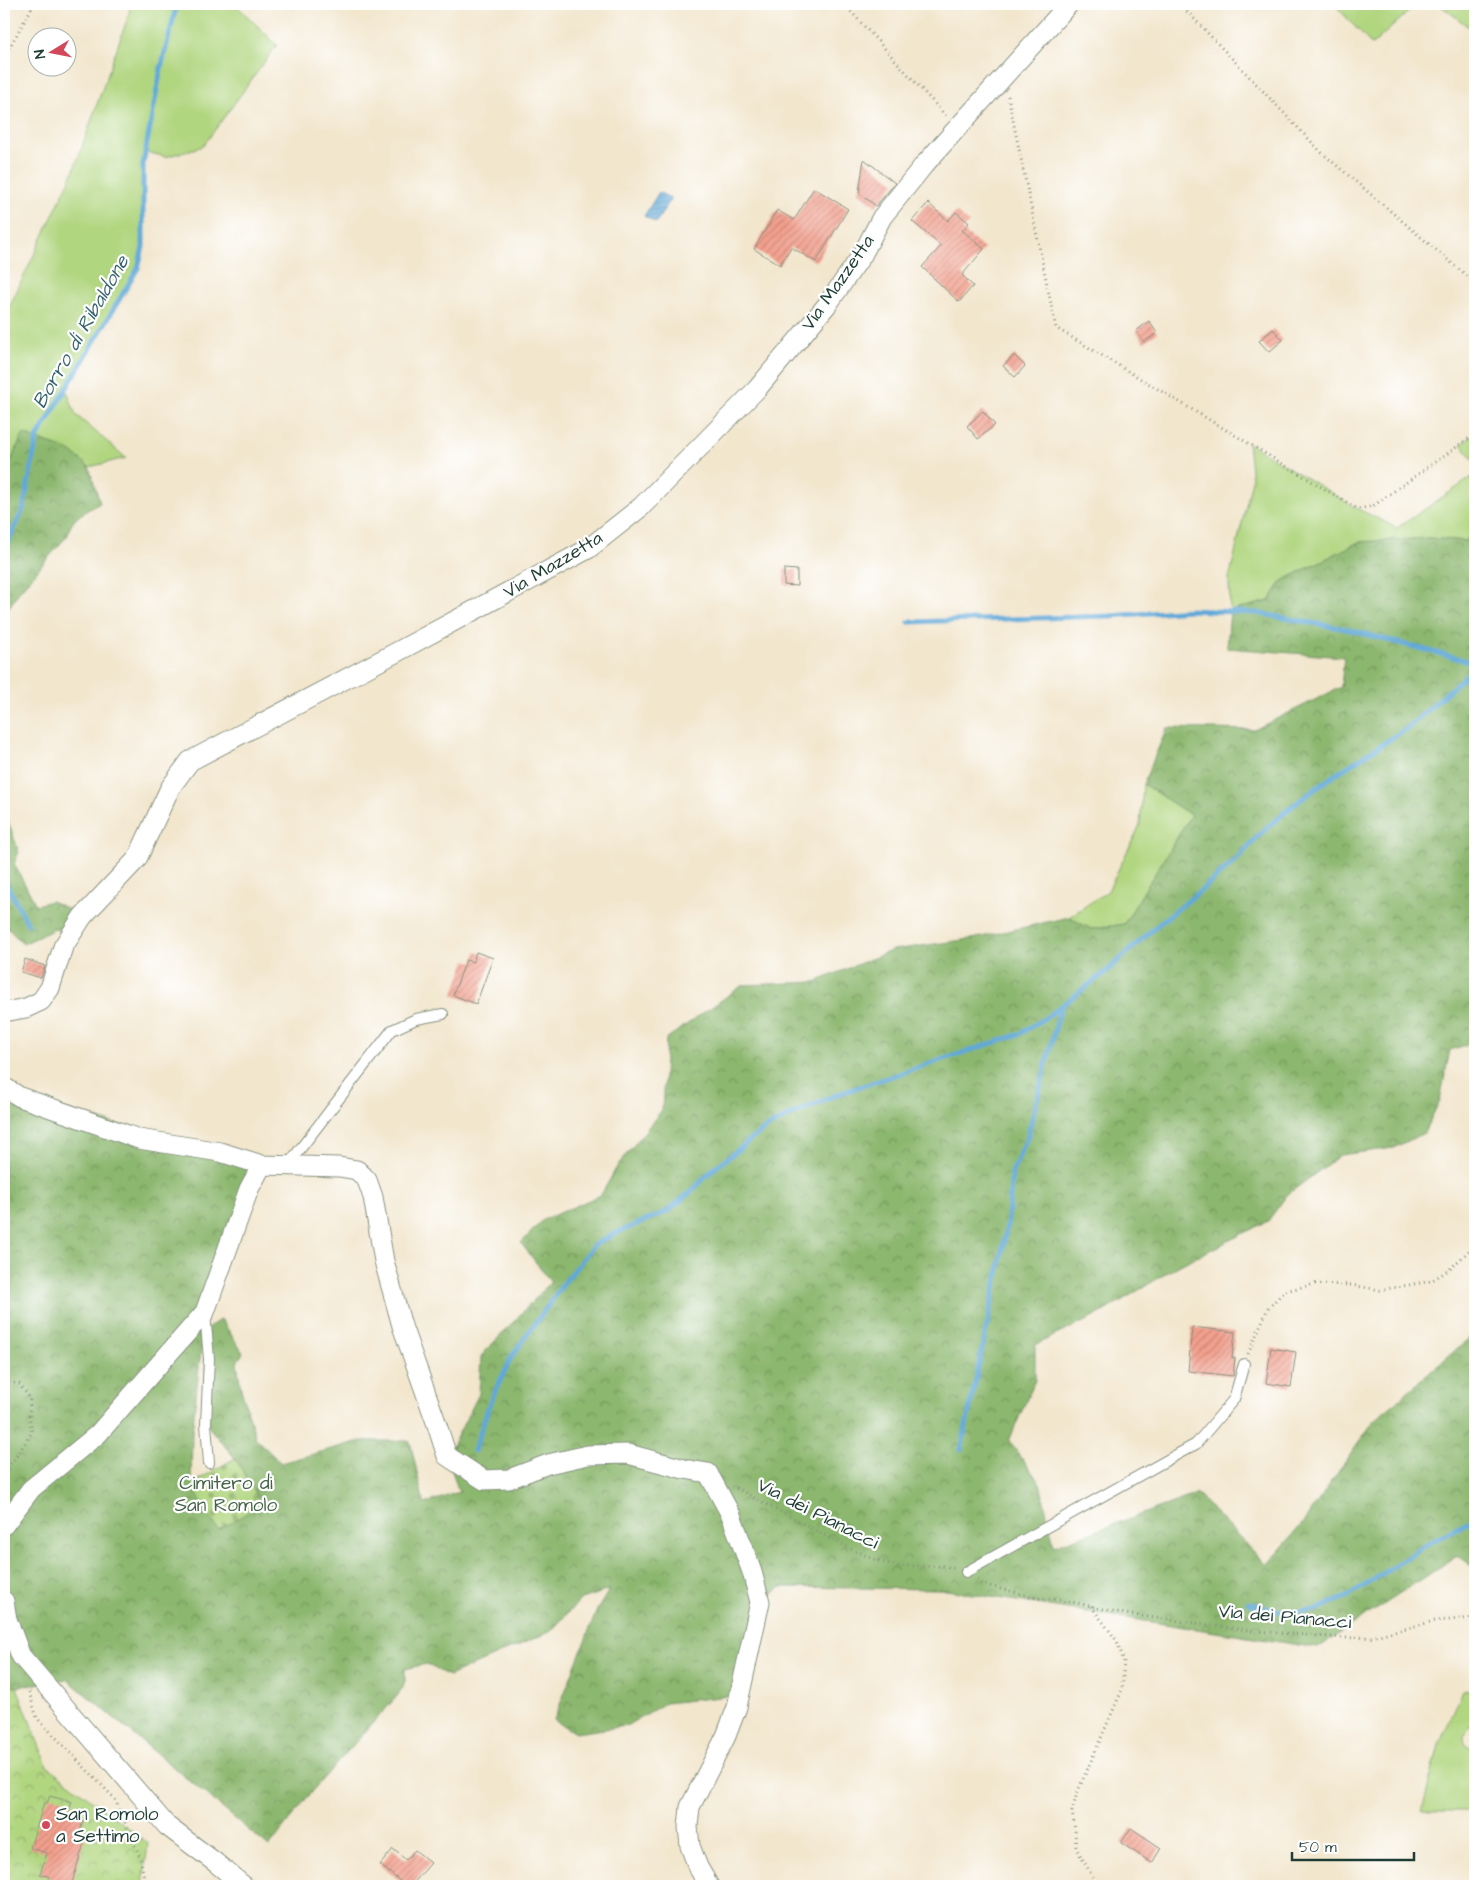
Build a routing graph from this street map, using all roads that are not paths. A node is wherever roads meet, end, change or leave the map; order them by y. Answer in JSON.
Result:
{"nodes":[{"id":1,"x":1069,"y":4,"type":"edge"},
{"id":2,"x":4,"y":1012,"type":"edge"},
{"id":3,"x":443,"y":1014,"type":"dead end"},
{"id":4,"x":4,"y":1087,"type":"edge"},
{"id":5,"x":262,"y":1166,"type":"junction"},
{"id":6,"x":287,"y":1166,"type":"junction"},
{"id":7,"x":205,"y":1312,"type":"junction"},
{"id":8,"x":1244,"y":1364,"type":"road end"},
{"id":9,"x":209,"y":1463,"type":"dead end"},
{"id":10,"x":4,"y":1525,"type":"edge"},
{"id":11,"x":966,"y":1572,"type":"road end"},
{"id":12,"x":4,"y":1600,"type":"edge"},
{"id":13,"x":244,"y":1886,"type":"edge"},
{"id":14,"x":709,"y":1886,"type":"edge"}],
"edges":[{"from":1,"to":2,"type":"street","name":"Via Mazzetta"},
{"from":3,"to":6,"type":"lane"},
{"from":4,"to":5,"type":"street"},
{"from":5,"to":6,"type":"street"},
{"from":5,"to":7,"type":"street"},
{"from":6,"to":14,"type":"street"},
{"from":7,"to":9,"type":"lane"},
{"from":7,"to":10,"type":"street"},
{"from":8,"to":11,"type":"lane"},
{"from":12,"to":13,"type":"street"}]}
